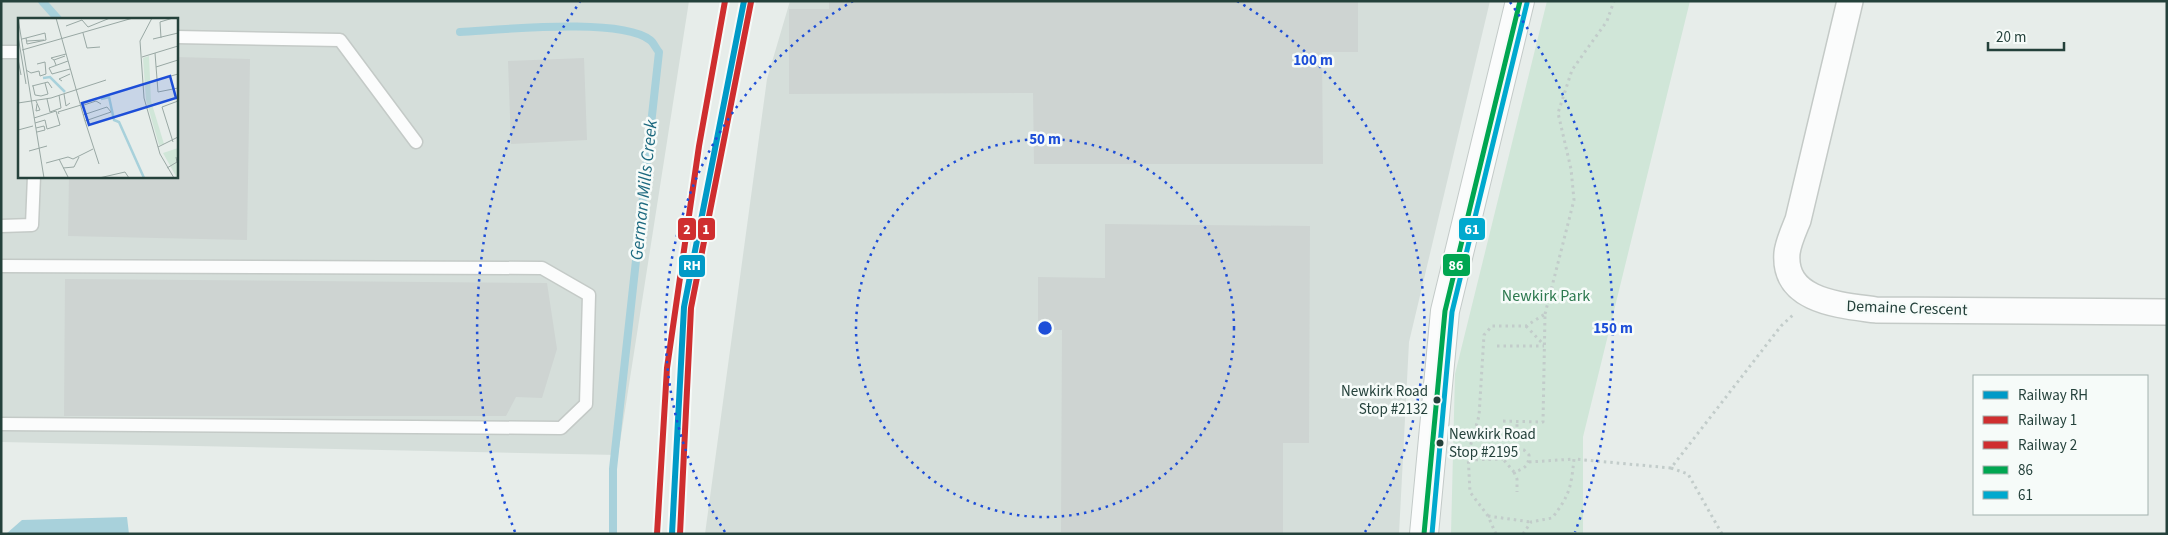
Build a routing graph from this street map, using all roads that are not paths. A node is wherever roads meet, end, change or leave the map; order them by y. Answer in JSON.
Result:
{"nodes":[{"id":1,"x":1520,"y":1,"type":"edge"},
{"id":2,"x":1850,"y":1,"type":"edge"},
{"id":3,"x":178,"y":37,"type":"edge"},
{"id":4,"x":1,"y":52,"type":"edge"},
{"id":5,"x":18,"y":52,"type":"edge"},
{"id":6,"x":416,"y":142,"type":"dead end"},
{"id":7,"x":34,"y":178,"type":"edge"},
{"id":8,"x":1,"y":226,"type":"edge"},
{"id":9,"x":1,"y":266,"type":"edge"},
{"id":10,"x":2167,"y":312,"type":"edge"},
{"id":11,"x":1,"y":424,"type":"edge"},
{"id":12,"x":1424,"y":534,"type":"edge"}],
"edges":[{"from":1,"to":12,"type":"street"},
{"from":2,"to":10,"type":"street","name":"Demaine Crescent"},
{"from":3,"to":6,"type":"lane"},
{"from":4,"to":5,"type":"lane"},
{"from":7,"to":8,"type":"lane"},
{"from":9,"to":11,"type":"lane"}]}
